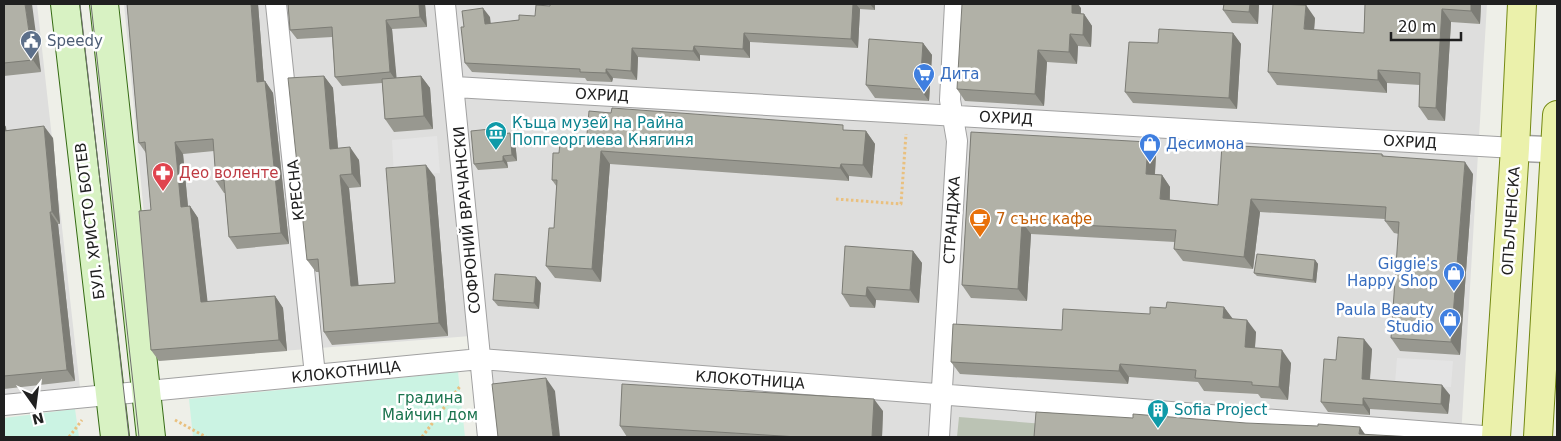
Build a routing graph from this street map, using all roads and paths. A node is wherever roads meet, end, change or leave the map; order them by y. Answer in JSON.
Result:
{"nodes":[{"id":1,"x":66,"y":4,"type":"edge"},
{"id":2,"x":104,"y":4,"type":"edge"},
{"id":3,"x":276,"y":4,"type":"edge"},
{"id":4,"x":445,"y":4,"type":"edge"},
{"id":5,"x":955,"y":4,"type":"edge"},
{"id":6,"x":1522,"y":4,"type":"edge"},
{"id":7,"x":454,"y":87,"type":"junction"},
{"id":8,"x":908,"y":112,"type":"junction"},
{"id":9,"x":954,"y":115,"type":"junction"},
{"id":10,"x":1557,"y":115,"type":"edge"},
{"id":11,"x":1515,"y":148,"type":"junction"},
{"id":12,"x":1556,"y":150,"type":"edge"},
{"id":13,"x":836,"y":199,"type":"dead end"},
{"id":14,"x":480,"y":359,"type":"junction"},
{"id":15,"x":315,"y":375,"type":"junction"},
{"id":16,"x":146,"y":391,"type":"junction"},
{"id":17,"x":111,"y":394,"type":"junction"},
{"id":18,"x":942,"y":395,"type":"junction"},
{"id":19,"x":4,"y":405,"type":"edge"},
{"id":20,"x":83,"y":418,"type":"dead end"},
{"id":21,"x":174,"y":420,"type":"dead end"},
{"id":22,"x":68,"y":437,"type":"edge"},
{"id":23,"x":116,"y":437,"type":"edge"},
{"id":24,"x":151,"y":437,"type":"edge"},
{"id":25,"x":206,"y":437,"type":"edge"},
{"id":26,"x":422,"y":437,"type":"edge"},
{"id":27,"x":488,"y":437,"type":"edge"},
{"id":28,"x":939,"y":437,"type":"edge"},
{"id":29,"x":1496,"y":437,"type":"edge"},
{"id":30,"x":1538,"y":437,"type":"edge"}],
"edges":[{"from":1,"to":17,"type":"main road","name":"БУЛ. ХРИСТО БОТЕВ"},
{"from":2,"to":16,"type":"main road"},
{"from":3,"to":15,"type":"street","name":"КРЕСНА"},
{"from":4,"to":7,"type":"street","name":"СОФРОНИЙ ВРАЧАНСКИ"},
{"from":5,"to":9,"type":"street","name":"СТРАНДЖА"},
{"from":6,"to":11,"type":"main road","name":"ОПЪЛЧЕНСКА"},
{"from":7,"to":8,"type":"street","name":"ОХРИД"},
{"from":7,"to":14,"type":"street","name":"СОФРОНИЙ ВРАЧАНСКИ"},
{"from":8,"to":9,"type":"street","name":"ОХРИД"},
{"from":8,"to":13,"type":"path"},
{"from":9,"to":11,"type":"street","name":"ОХРИД"},
{"from":9,"to":18,"type":"street","name":"СТРАНДЖА"},
{"from":10,"to":12,"type":"main road"},
{"from":11,"to":12,"type":"street","name":"ОХРИД"},
{"from":11,"to":29,"type":"main road","name":"ОПЪЛЧЕНСКА"},
{"from":12,"to":30,"type":"main road"},
{"from":14,"to":15,"type":"street","name":"КЛОКОТНИЦА"},
{"from":14,"to":18,"type":"street","name":"КЛОКОТНИЦА"},
{"from":14,"to":26,"type":"path"},
{"from":14,"to":27,"type":"street","name":"СОФРОНИЙ ВРАЧАНСКИ"},
{"from":15,"to":16,"type":"street","name":"КЛОКОТНИЦА"},
{"from":16,"to":17,"type":"street","name":"КЛОКОТНИЦА"},
{"from":16,"to":24,"type":"main road"},
{"from":17,"to":19,"type":"street","name":"КЛОКОТНИЦА"},
{"from":17,"to":23,"type":"main road","name":"БУЛ. ХРИСТО БОТЕВ"},
{"from":18,"to":28,"type":"street","name":"СТРАНДЖА"},
{"from":18,"to":29,"type":"street","name":"КЛОКОТНИЦА"},
{"from":20,"to":22,"type":"path"},
{"from":21,"to":25,"type":"path"}]}
